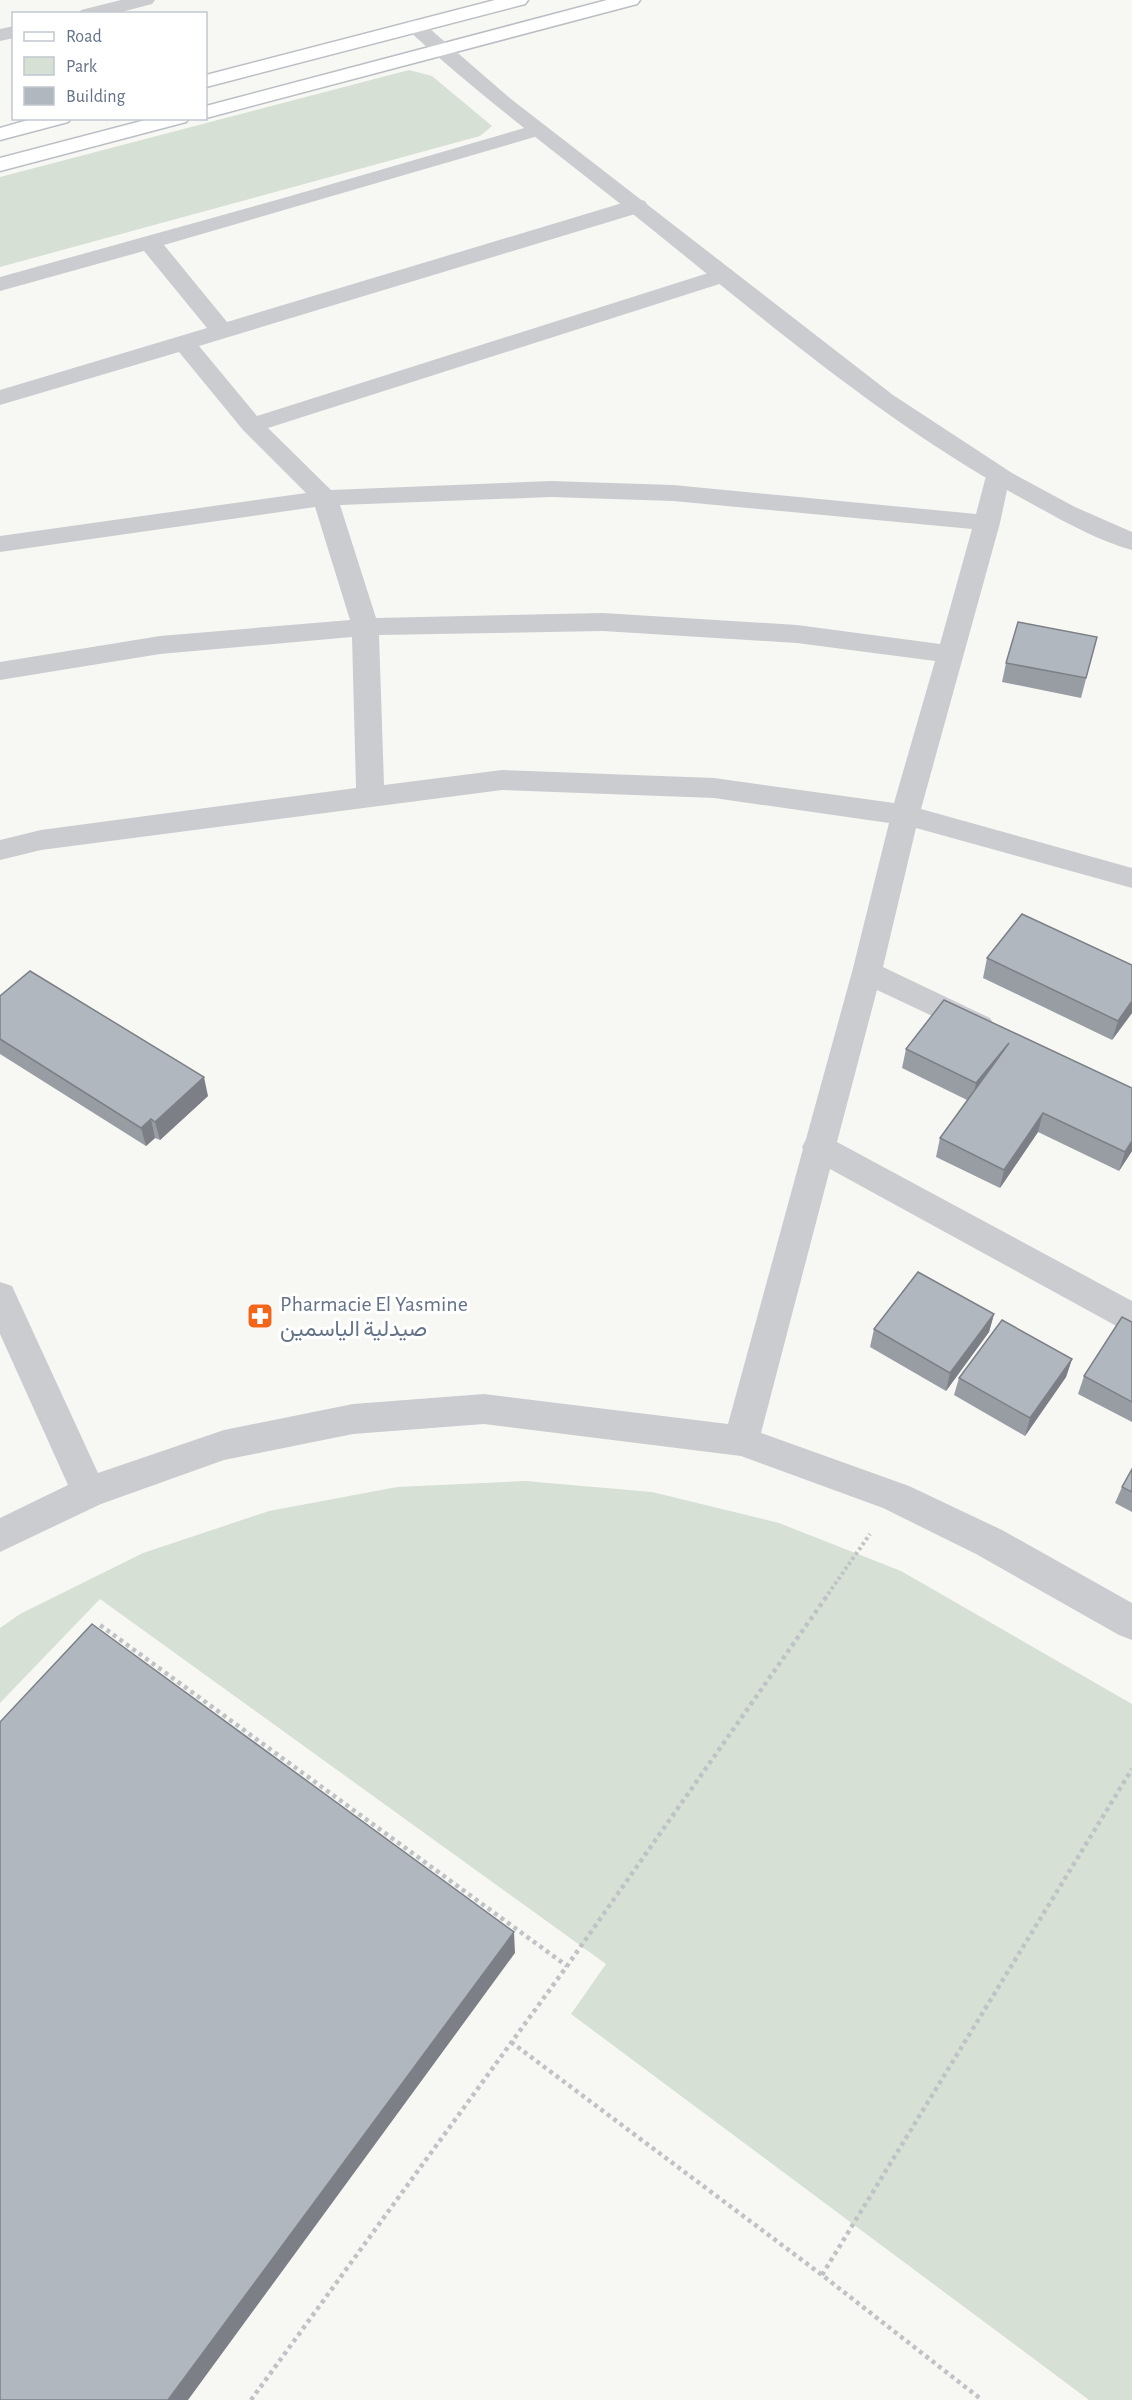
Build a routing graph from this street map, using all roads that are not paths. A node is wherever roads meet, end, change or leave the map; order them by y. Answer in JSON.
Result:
{"nodes":[{"id":1,"x":145,"y":0,"type":"edge"},
{"id":2,"x":518,"y":0,"type":"edge"},
{"id":3,"x":630,"y":0,"type":"edge"},
{"id":4,"x":96,"y":12,"type":"edge"},
{"id":5,"x":416,"y":26,"type":"junction"},
{"id":6,"x":442,"y":51,"type":"junction"},
{"id":7,"x":207,"y":81,"type":"edge"},
{"id":8,"x":207,"y":112,"type":"edge"},
{"id":9,"x":53,"y":120,"type":"edge"},
{"id":10,"x":171,"y":120,"type":"edge"},
{"id":11,"x":538,"y":130,"type":"junction"},
{"id":12,"x":0,"y":134,"type":"edge"},
{"id":13,"x":0,"y":165,"type":"edge"},
{"id":14,"x":637,"y":206,"type":"junction"},
{"id":15,"x":149,"y":242,"type":"junction"},
{"id":16,"x":724,"y":275,"type":"junction"},
{"id":17,"x":0,"y":284,"type":"edge"},
{"id":18,"x":222,"y":331,"type":"junction"},
{"id":19,"x":185,"y":344,"type":"junction"},
{"id":20,"x":0,"y":398,"type":"edge"},
{"id":21,"x":252,"y":425,"type":"junction"},
{"id":22,"x":998,"y":476,"type":"junction"},
{"id":23,"x":325,"y":498,"type":"junction"},
{"id":24,"x":987,"y":523,"type":"junction"},
{"id":25,"x":1132,"y":542,"type":"edge"},
{"id":26,"x":0,"y":544,"type":"edge"},
{"id":27,"x":365,"y":627,"type":"junction"},
{"id":28,"x":950,"y":654,"type":"junction"},
{"id":29,"x":0,"y":670,"type":"edge"},
{"id":30,"x":370,"y":796,"type":"junction"},
{"id":31,"x":905,"y":815,"type":"junction"},
{"id":32,"x":0,"y":850,"type":"edge"},
{"id":33,"x":1132,"y":878,"type":"edge"},
{"id":34,"x":867,"y":972,"type":"junction"},
{"id":35,"x":1005,"y":1038,"type":"edge"},
{"id":36,"x":818,"y":1147,"type":"junction"},
{"id":37,"x":0,"y":1296,"type":"edge"},
{"id":38,"x":1132,"y":1318,"type":"edge"},
{"id":39,"x":741,"y":1441,"type":"junction"},
{"id":40,"x":89,"y":1492,"type":"junction"},
{"id":41,"x":0,"y":1536,"type":"edge"},
{"id":42,"x":1132,"y":1623,"type":"edge"}],
"edges":[{"from":1,"to":4,"type":"street"},
{"from":2,"to":5,"type":"main road"},
{"from":3,"to":6,"type":"main road"},
{"from":5,"to":6,"type":"street"},
{"from":5,"to":7,"type":"main road"},
{"from":6,"to":8,"type":"main road"},
{"from":6,"to":11,"type":"street"},
{"from":9,"to":12,"type":"main road"},
{"from":10,"to":13,"type":"main road"},
{"from":11,"to":14,"type":"street"},
{"from":11,"to":15,"type":"street"},
{"from":14,"to":16,"type":"street"},
{"from":14,"to":18,"type":"street"},
{"from":15,"to":17,"type":"street"},
{"from":15,"to":18,"type":"street"},
{"from":16,"to":21,"type":"street"},
{"from":16,"to":22,"type":"street"},
{"from":18,"to":19,"type":"street"},
{"from":19,"to":20,"type":"street"},
{"from":19,"to":21,"type":"street"},
{"from":21,"to":23,"type":"street"},
{"from":22,"to":24,"type":"street"},
{"from":22,"to":25,"type":"street"},
{"from":23,"to":24,"type":"street"},
{"from":23,"to":26,"type":"street"},
{"from":23,"to":27,"type":"street"},
{"from":24,"to":28,"type":"street"},
{"from":27,"to":28,"type":"street"},
{"from":27,"to":29,"type":"street"},
{"from":27,"to":30,"type":"street"},
{"from":28,"to":31,"type":"street"},
{"from":30,"to":31,"type":"street"},
{"from":30,"to":32,"type":"street"},
{"from":31,"to":33,"type":"street"},
{"from":31,"to":34,"type":"street"},
{"from":34,"to":35,"type":"street"},
{"from":34,"to":36,"type":"street"},
{"from":36,"to":38,"type":"street"},
{"from":36,"to":39,"type":"street"},
{"from":37,"to":40,"type":"street"},
{"from":39,"to":40,"type":"street"},
{"from":39,"to":42,"type":"street"},
{"from":40,"to":41,"type":"street"}]}
